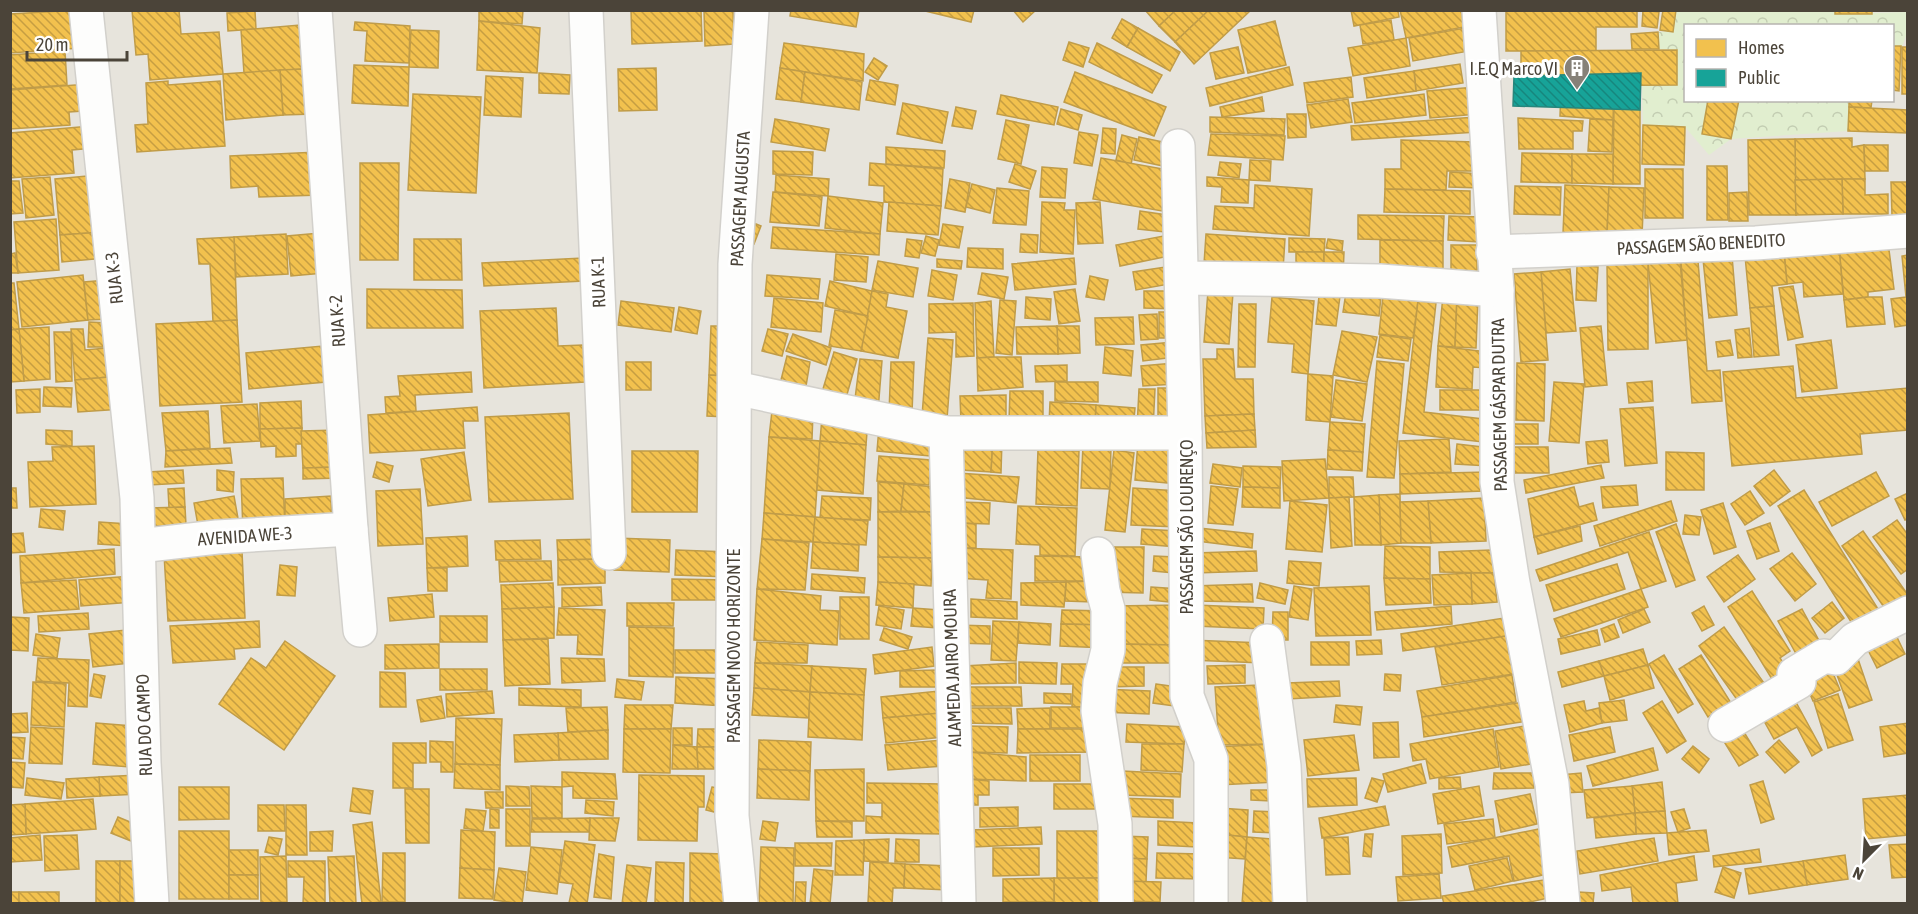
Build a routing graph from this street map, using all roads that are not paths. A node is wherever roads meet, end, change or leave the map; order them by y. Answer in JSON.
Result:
{"nodes":[{"id":1,"x":86,"y":10,"type":"edge"},
{"id":2,"x":315,"y":10,"type":"edge"},
{"id":3,"x":586,"y":10,"type":"edge"},
{"id":4,"x":752,"y":10,"type":"edge"},
{"id":5,"x":1479,"y":10,"type":"edge"},
{"id":6,"x":1178,"y":146,"type":"dead end"},
{"id":7,"x":1908,"y":231,"type":"edge"},
{"id":8,"x":1493,"y":252,"type":"junction"},
{"id":9,"x":1182,"y":278,"type":"junction"},
{"id":10,"x":1497,"y":290,"type":"junction"},
{"id":11,"x":735,"y":388,"type":"junction"},
{"id":12,"x":945,"y":433,"type":"junction"},
{"id":13,"x":1185,"y":433,"type":"junction"},
{"id":14,"x":351,"y":529,"type":"junction"},
{"id":15,"x":139,"y":546,"type":"junction"},
{"id":16,"x":609,"y":553,"type":"dead end"},
{"id":17,"x":1098,"y":554,"type":"dead end"},
{"id":18,"x":1908,"y":613,"type":"edge"},
{"id":19,"x":360,"y":630,"type":"dead end"},
{"id":20,"x":1267,"y":641,"type":"dead end"},
{"id":21,"x":1725,"y":725,"type":"dead end"},
{"id":22,"x":152,"y":903,"type":"edge"},
{"id":23,"x":741,"y":903,"type":"edge"},
{"id":24,"x":959,"y":903,"type":"edge"},
{"id":25,"x":1116,"y":903,"type":"edge"},
{"id":26,"x":1211,"y":903,"type":"edge"},
{"id":27,"x":1290,"y":903,"type":"edge"},
{"id":28,"x":1563,"y":903,"type":"edge"}],
"edges":[{"from":1,"to":15,"type":"street","name":"RUA K-3"},
{"from":2,"to":14,"type":"street","name":"RUA K-2"},
{"from":3,"to":16,"type":"street","name":"RUA K-1"},
{"from":4,"to":11,"type":"street","name":"PASSAGEM AUGUSTA"},
{"from":5,"to":8,"type":"street","name":"PASSAGEM GÁSPAR DUTRA"},
{"from":6,"to":9,"type":"street","name":"PASSAGEM SÃO LOURENÇO"},
{"from":7,"to":8,"type":"street","name":"PASSAGEM SÃO BENEDITO"},
{"from":8,"to":10,"type":"street","name":"PASSAGEM GÁSPAR DUTRA"},
{"from":9,"to":10,"type":"street"},
{"from":9,"to":13,"type":"street","name":"PASSAGEM SÃO LOURENÇO"},
{"from":10,"to":28,"type":"street","name":"PASSAGEM GÁSPAR DUTRA"},
{"from":11,"to":12,"type":"street"},
{"from":11,"to":23,"type":"street","name":"PASSAGEM NOVO HORIZONTE"},
{"from":12,"to":13,"type":"street"},
{"from":12,"to":24,"type":"street","name":"ALAMEDA JAIRO MOURA"},
{"from":13,"to":26,"type":"street","name":"PASSAGEM SÃO LOURENÇO"},
{"from":14,"to":15,"type":"street","name":"AVENIDA WE-3"},
{"from":14,"to":19,"type":"street","name":"RUA K-2"},
{"from":15,"to":22,"type":"street","name":"RUA DO CAMPO"},
{"from":17,"to":25,"type":"street"},
{"from":18,"to":21,"type":"street"},
{"from":20,"to":27,"type":"street"}]}
